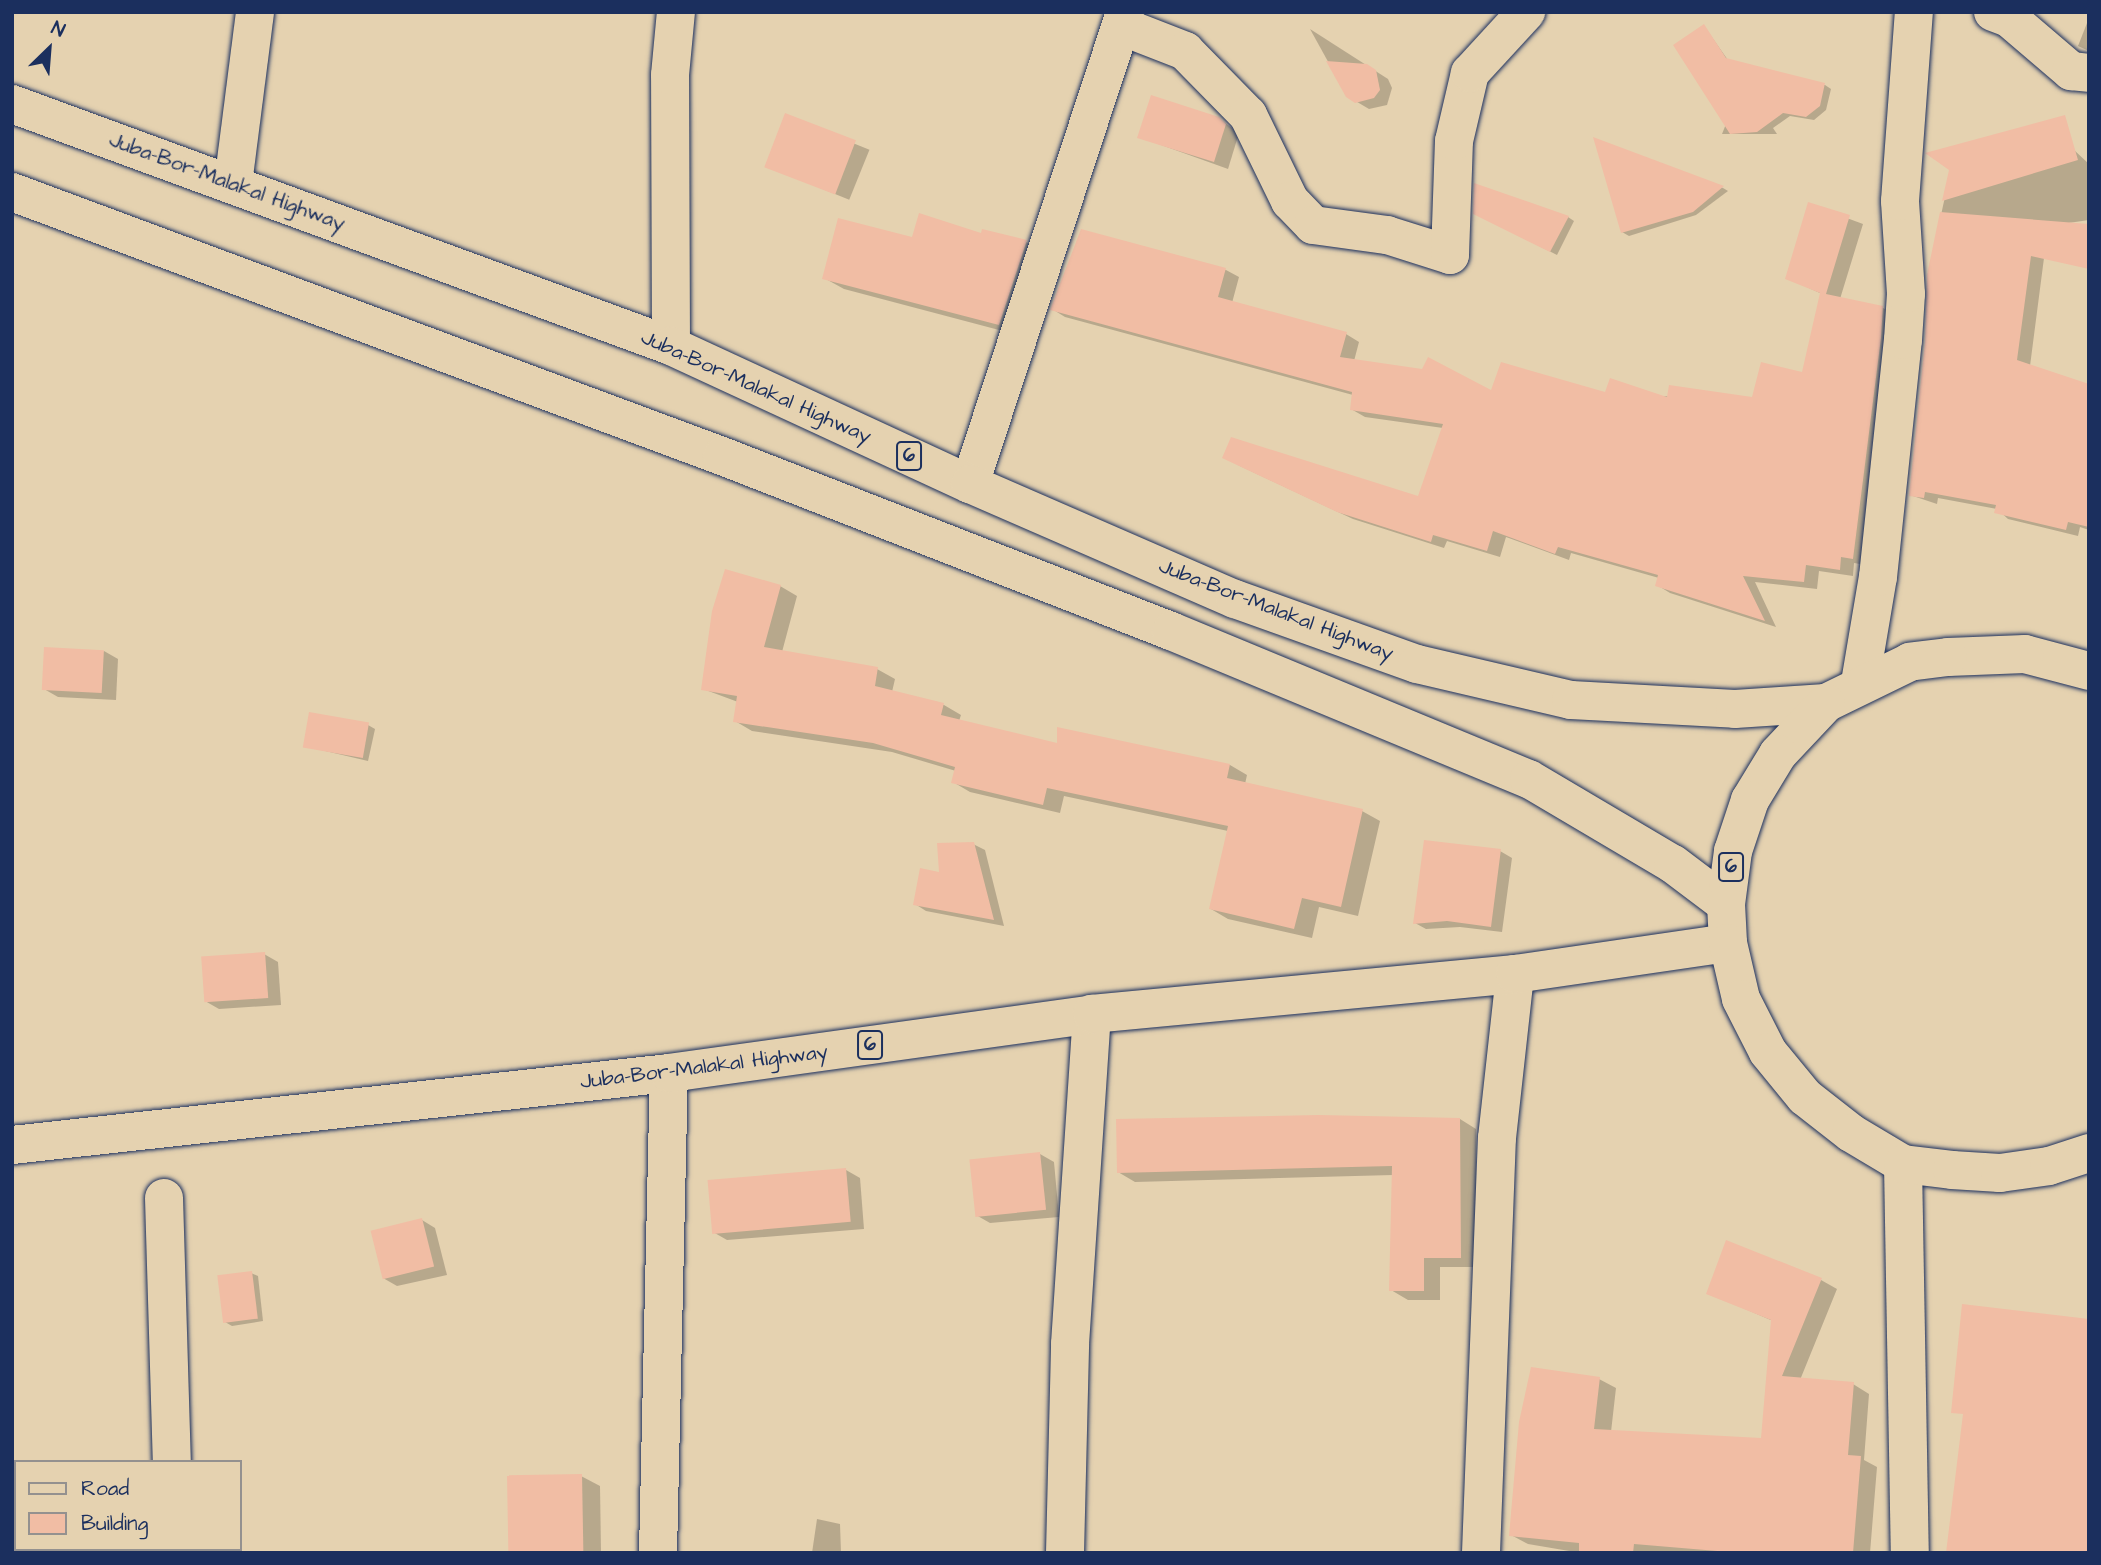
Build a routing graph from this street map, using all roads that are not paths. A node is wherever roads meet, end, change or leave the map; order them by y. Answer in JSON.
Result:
{"nodes":[{"id":1,"x":255,"y":12,"type":"edge"},
{"id":2,"x":676,"y":12,"type":"edge"},
{"id":3,"x":1526,"y":12,"type":"edge"},
{"id":4,"x":1914,"y":12,"type":"edge"},
{"id":5,"x":1993,"y":12,"type":"edge"},
{"id":6,"x":1123,"y":19,"type":"edge"},
{"id":7,"x":2089,"y":73,"type":"edge"},
{"id":8,"x":12,"y":104,"type":"edge"},
{"id":9,"x":233,"y":184,"type":"junction"},
{"id":10,"x":12,"y":192,"type":"edge"},
{"id":11,"x":671,"y":346,"type":"junction"},
{"id":12,"x":970,"y":484,"type":"junction"},
{"id":13,"x":2089,"y":671,"type":"edge"},
{"id":14,"x":1860,"y":683,"type":"junction"},
{"id":15,"x":1826,"y":703,"type":"junction"},
{"id":16,"x":1726,"y":904,"type":"junction"},
{"id":17,"x":1728,"y":943,"type":"junction"},
{"id":18,"x":1515,"y":974,"type":"junction"},
{"id":19,"x":1092,"y":1014,"type":"junction"},
{"id":20,"x":669,"y":1073,"type":"junction"},
{"id":21,"x":12,"y":1145,"type":"edge"},
{"id":22,"x":2089,"y":1153,"type":"edge"},
{"id":23,"x":1903,"y":1164,"type":"junction"},
{"id":24,"x":164,"y":1198,"type":"dead end"},
{"id":25,"x":172,"y":1460,"type":"edge"},
{"id":26,"x":658,"y":1553,"type":"edge"},
{"id":27,"x":1065,"y":1553,"type":"edge"},
{"id":28,"x":1481,"y":1553,"type":"edge"},
{"id":29,"x":1910,"y":1553,"type":"edge"}],
"edges":[{"from":1,"to":9,"type":"main road"},
{"from":2,"to":11,"type":"main road"},
{"from":3,"to":6,"type":"main road"},
{"from":4,"to":14,"type":"main road"},
{"from":5,"to":7,"type":"main road"},
{"from":6,"to":12,"type":"main road"},
{"from":8,"to":9,"type":"main road","name":"Juba-Bor-Malakal Highway","number":"6"},
{"from":9,"to":11,"type":"main road","name":"Juba-Bor-Malakal Highway","number":"6"},
{"from":10,"to":16,"type":"main road","number":"6"},
{"from":11,"to":12,"type":"main road","name":"Juba-Bor-Malakal Highway","number":"6"},
{"from":12,"to":15,"type":"main road","name":"Juba-Bor-Malakal Highway","number":"6"},
{"from":13,"to":14,"type":"main road","name":"Juba-Bor-Malakal Highway","number":"6"},
{"from":14,"to":15,"type":"main road","name":"Juba-Bor-Malakal Highway","number":"6"},
{"from":15,"to":16,"type":"main road","name":"Juba-Bor-Malakal Highway","number":"6"},
{"from":16,"to":17,"type":"main road","name":"Juba-Bor-Malakal Highway","number":"6"},
{"from":17,"to":18,"type":"main road","name":"Juba-Bor-Malakal Highway","number":"6"},
{"from":17,"to":23,"type":"main road","name":"Juba-Bor-Malakal Highway","number":"6"},
{"from":18,"to":19,"type":"main road","name":"Juba-Bor-Malakal Highway","number":"6"},
{"from":18,"to":28,"type":"main road"},
{"from":19,"to":20,"type":"main road","name":"Juba-Bor-Malakal Highway","number":"6"},
{"from":19,"to":27,"type":"main road"},
{"from":20,"to":21,"type":"main road","name":"Juba-Bor-Malakal Highway","number":"6"},
{"from":20,"to":26,"type":"main road"},
{"from":22,"to":23,"type":"main road","name":"Juba-Bor-Malakal Highway","number":"6"},
{"from":23,"to":29,"type":"main road"},
{"from":24,"to":25,"type":"main road"}]}
